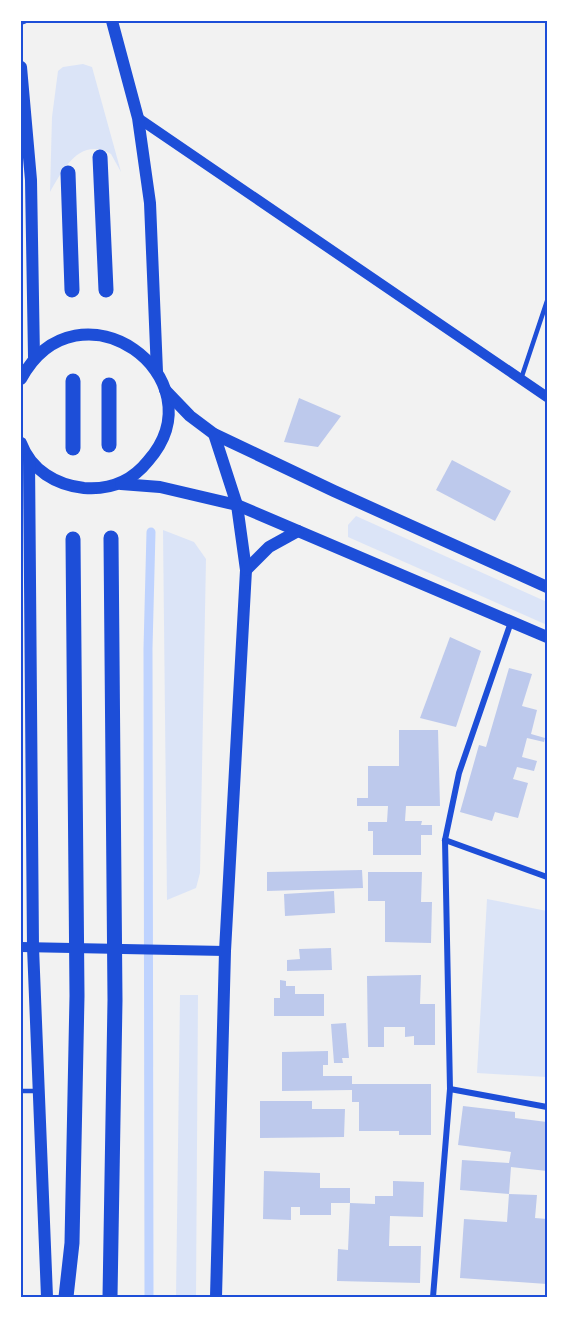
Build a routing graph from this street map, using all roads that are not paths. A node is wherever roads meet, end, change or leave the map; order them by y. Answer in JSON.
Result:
{"nodes":[{"id":1,"x":112,"y":21,"type":"edge"},
{"id":2,"x":21,"y":67,"type":"edge"},
{"id":3,"x":138,"y":118,"type":"junction"},
{"id":4,"x":100,"y":157,"type":"dead end"},
{"id":5,"x":68,"y":173,"type":"dead end"},
{"id":6,"x":72,"y":290,"type":"dead end"},
{"id":7,"x":106,"y":290,"type":"dead end"},
{"id":8,"x":547,"y":301,"type":"edge"},
{"id":9,"x":28,"y":359,"type":"edge"},
{"id":10,"x":157,"y":372,"type":"junction"},
{"id":11,"x":21,"y":379,"type":"edge"},
{"id":12,"x":520,"y":379,"type":"junction"},
{"id":13,"x":73,"y":381,"type":"dead end"},
{"id":14,"x":109,"y":384,"type":"dead end"},
{"id":15,"x":165,"y":390,"type":"junction"},
{"id":16,"x":547,"y":397,"type":"edge"},
{"id":17,"x":214,"y":434,"type":"junction"},
{"id":18,"x":110,"y":445,"type":"dead end"},
{"id":19,"x":73,"y":448,"type":"dead end"},
{"id":20,"x":24,"y":451,"type":"edge"},
{"id":21,"x":120,"y":484,"type":"junction"},
{"id":22,"x":237,"y":505,"type":"junction"},
{"id":23,"x":297,"y":531,"type":"junction"},
{"id":24,"x":111,"y":538,"type":"dead end"},
{"id":25,"x":73,"y":539,"type":"dead end"},
{"id":26,"x":246,"y":570,"type":"junction"},
{"id":27,"x":547,"y":587,"type":"edge"},
{"id":28,"x":511,"y":621,"type":"junction"},
{"id":29,"x":547,"y":637,"type":"edge"},
{"id":30,"x":445,"y":840,"type":"junction"},
{"id":31,"x":547,"y":877,"type":"edge"},
{"id":32,"x":27,"y":947,"type":"edge"},
{"id":33,"x":225,"y":951,"type":"junction"},
{"id":34,"x":450,"y":1089,"type":"junction"},
{"id":35,"x":21,"y":1091,"type":"edge"},
{"id":36,"x":37,"y":1091,"type":"junction"},
{"id":37,"x":547,"y":1107,"type":"edge"},
{"id":38,"x":47,"y":1297,"type":"edge"},
{"id":39,"x":66,"y":1297,"type":"edge"},
{"id":40,"x":110,"y":1297,"type":"edge"},
{"id":41,"x":216,"y":1297,"type":"edge"},
{"id":42,"x":434,"y":1297,"type":"edge"}],
"edges":[{"from":1,"to":3,"type":"main road"},
{"from":2,"to":9,"type":"main road"},
{"from":3,"to":10,"type":"main road"},
{"from":3,"to":12,"type":"street"},
{"from":4,"to":7,"type":"main road"},
{"from":5,"to":6,"type":"main road"},
{"from":8,"to":12,"type":"lane"},
{"from":9,"to":10,"type":"main road"},
{"from":9,"to":11,"type":"main road"},
{"from":10,"to":15,"type":"main road"},
{"from":12,"to":16,"type":"street"},
{"from":13,"to":19,"type":"main road"},
{"from":14,"to":18,"type":"main road"},
{"from":15,"to":17,"type":"main road"},
{"from":15,"to":21,"type":"main road"},
{"from":17,"to":22,"type":"main road"},
{"from":17,"to":27,"type":"main road"},
{"from":20,"to":21,"type":"main road"},
{"from":20,"to":32,"type":"main road"},
{"from":21,"to":22,"type":"main road"},
{"from":22,"to":23,"type":"main road"},
{"from":22,"to":26,"type":"main road"},
{"from":23,"to":26,"type":"main road"},
{"from":23,"to":28,"type":"main road"},
{"from":24,"to":40,"type":"main road"},
{"from":25,"to":39,"type":"main road"},
{"from":26,"to":33,"type":"main road"},
{"from":28,"to":29,"type":"main road"},
{"from":28,"to":30,"type":"street"},
{"from":30,"to":31,"type":"street"},
{"from":30,"to":34,"type":"street"},
{"from":32,"to":33,"type":"street"},
{"from":32,"to":36,"type":"main road"},
{"from":33,"to":41,"type":"main road"},
{"from":34,"to":37,"type":"street"},
{"from":34,"to":42,"type":"street"},
{"from":35,"to":36,"type":"lane"},
{"from":36,"to":38,"type":"main road"}]}
